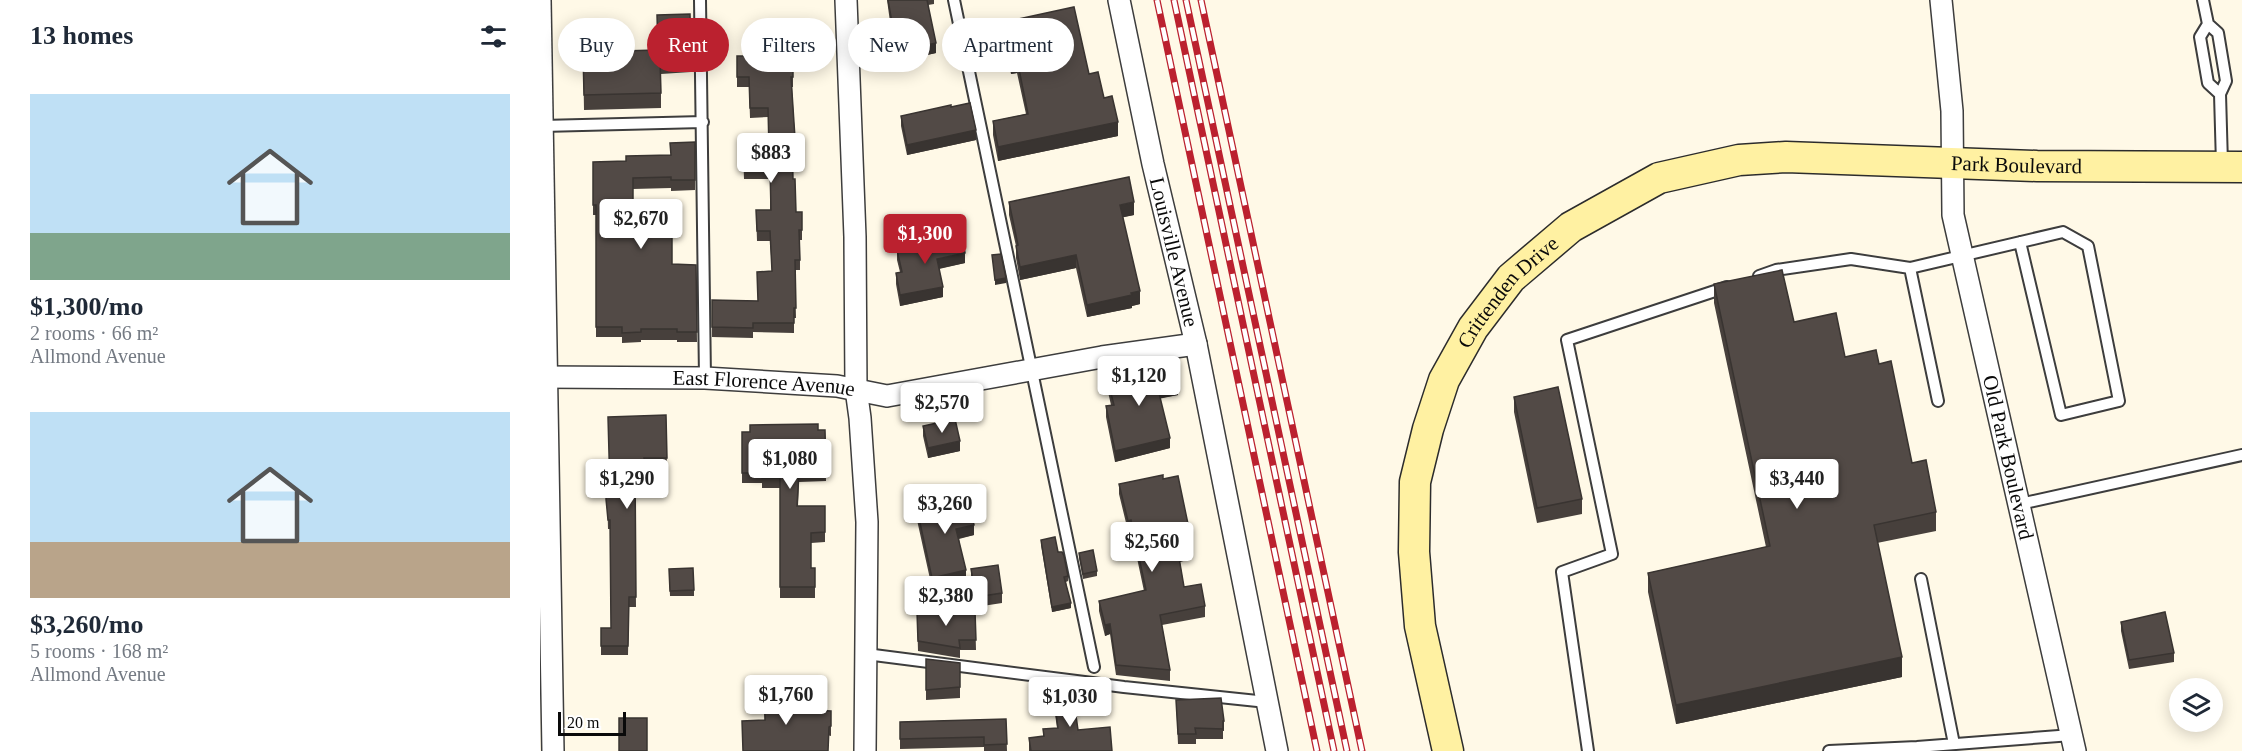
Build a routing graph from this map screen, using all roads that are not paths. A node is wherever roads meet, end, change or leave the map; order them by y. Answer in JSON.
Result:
{"nodes":[{"id":1,"x":540,"y":0,"type":"edge"},
{"id":2,"x":700,"y":0,"type":"edge"},
{"id":3,"x":846,"y":0,"type":"edge"},
{"id":4,"x":954,"y":0,"type":"edge"},
{"id":5,"x":1119,"y":0,"type":"edge"},
{"id":6,"x":1941,"y":0,"type":"edge"},
{"id":7,"x":2203,"y":0,"type":"edge"},
{"id":8,"x":2208,"y":24,"type":"junction"},
{"id":9,"x":541,"y":73,"type":"edge"},
{"id":10,"x":2220,"y":94,"type":"junction"},
{"id":11,"x":703,"y":122,"type":"junction"},
{"id":12,"x":542,"y":126,"type":"junction"},
{"id":13,"x":1952,"y":163,"type":"junction"},
{"id":14,"x":2232,"y":167,"type":"edge"},
{"id":15,"x":2020,"y":242,"type":"junction"},
{"id":16,"x":1961,"y":256,"type":"junction"},
{"id":17,"x":1910,"y":268,"type":"junction"},
{"id":18,"x":1196,"y":344,"type":"junction"},
{"id":19,"x":1033,"y":370,"type":"junction"},
{"id":20,"x":543,"y":377,"type":"edge"},
{"id":21,"x":705,"y":378,"type":"junction"},
{"id":22,"x":856,"y":389,"type":"junction"},
{"id":23,"x":1938,"y":401,"type":"dead end"},
{"id":24,"x":2242,"y":455,"type":"edge"},
{"id":25,"x":2020,"y":504,"type":"junction"},
{"id":26,"x":544,"y":520,"type":"edge"},
{"id":27,"x":1921,"y":579,"type":"dead end"},
{"id":28,"x":866,"y":654,"type":"junction"},
{"id":29,"x":1094,"y":666,"type":"dead end"},
{"id":30,"x":1267,"y":702,"type":"junction"},
{"id":31,"x":2073,"y":743,"type":"edge"},
{"id":32,"x":1954,"y":744,"type":"junction"},
{"id":33,"x":553,"y":751,"type":"edge"},
{"id":34,"x":865,"y":751,"type":"edge"},
{"id":35,"x":1277,"y":751,"type":"edge"},
{"id":36,"x":1448,"y":751,"type":"edge"},
{"id":37,"x":1588,"y":751,"type":"edge"},
{"id":38,"x":1829,"y":751,"type":"edge"}],
"edges":[{"from":1,"to":9,"type":"street"},
{"from":2,"to":11,"type":"lane"},
{"from":3,"to":22,"type":"street"},
{"from":4,"to":19,"type":"lane"},
{"from":5,"to":18,"type":"street","name":"Louisville Avenue"},
{"from":6,"to":13,"type":"street","name":"Park Boulevard"},
{"from":7,"to":8,"type":"lane"},
{"from":8,"to":10,"type":"lane"},
{"from":8,"to":10,"type":"lane"},
{"from":9,"to":12,"type":"street"},
{"from":10,"to":14,"type":"lane"},
{"from":11,"to":12,"type":"lane"},
{"from":11,"to":21,"type":"lane"},
{"from":12,"to":20,"type":"street"},
{"from":13,"to":14,"type":"main road","name":"Park Boulevard"},
{"from":13,"to":16,"type":"street","name":"Old Park Boulevard"},
{"from":13,"to":36,"type":"main road","name":"Crittenden Drive"},
{"from":15,"to":15,"type":"lane"},
{"from":15,"to":16,"type":"lane"},
{"from":16,"to":17,"type":"lane"},
{"from":16,"to":25,"type":"street","name":"Old Park Boulevard"},
{"from":17,"to":23,"type":"lane"},
{"from":17,"to":37,"type":"lane"},
{"from":18,"to":19,"type":"street","name":"East Florence Avenue"},
{"from":18,"to":30,"type":"street","name":"Louisville Avenue"},
{"from":19,"to":22,"type":"street","name":"East Florence Avenue"},
{"from":19,"to":29,"type":"lane"},
{"from":20,"to":21,"type":"street","name":"East Florence Avenue"},
{"from":20,"to":26,"type":"street"},
{"from":21,"to":22,"type":"street","name":"East Florence Avenue"},
{"from":22,"to":28,"type":"street"},
{"from":24,"to":25,"type":"lane"},
{"from":25,"to":31,"type":"street","name":"Old Park Boulevard"},
{"from":26,"to":33,"type":"street"},
{"from":27,"to":32,"type":"lane"},
{"from":28,"to":30,"type":"lane"},
{"from":28,"to":34,"type":"street"},
{"from":30,"to":35,"type":"street","name":"Louisville Avenue"},
{"from":31,"to":32,"type":"lane"},
{"from":32,"to":38,"type":"lane"}]}
